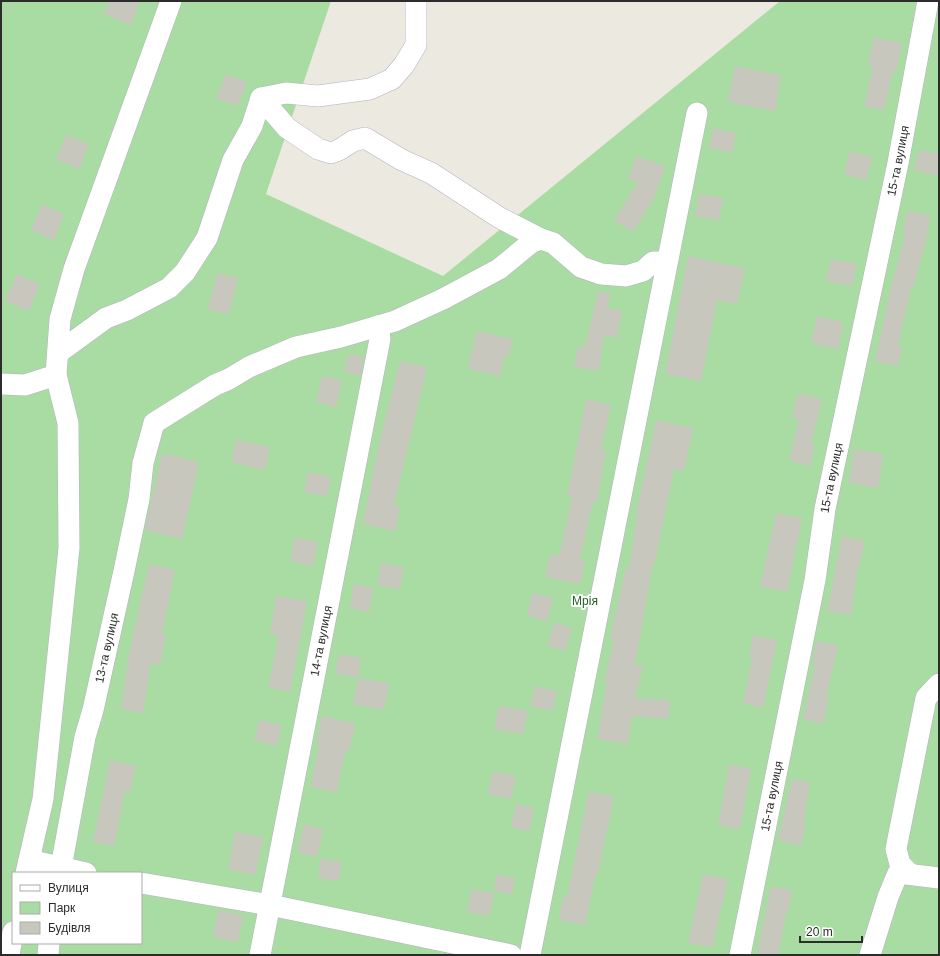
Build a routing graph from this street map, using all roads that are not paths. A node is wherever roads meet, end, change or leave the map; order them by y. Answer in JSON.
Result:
{"nodes":[{"id":1,"x":171,"y":1,"type":"edge"},
{"id":2,"x":416,"y":1,"type":"edge"},
{"id":3,"x":928,"y":1,"type":"edge"},
{"id":4,"x":260,"y":98,"type":"junction"},
{"id":5,"x":697,"y":113,"type":"dead end"},
{"id":6,"x":541,"y":238,"type":"junction"},
{"id":7,"x":666,"y":262,"type":"junction"},
{"id":8,"x":378,"y":326,"type":"junction"},
{"id":9,"x":58,"y":353,"type":"junction"},
{"id":10,"x":56,"y":375,"type":"junction"},
{"id":11,"x":1,"y":384,"type":"edge"},
{"id":12,"x":939,"y":684,"type":"edge"},
{"id":13,"x":28,"y":867,"type":"edge"},
{"id":14,"x":60,"y":870,"type":"edge"},
{"id":15,"x":77,"y":872,"type":"edge"},
{"id":16,"x":909,"y":873,"type":"junction"},
{"id":17,"x":939,"y":878,"type":"edge"},
{"id":18,"x":142,"y":883,"type":"edge"},
{"id":19,"x":270,"y":905,"type":"junction"},
{"id":20,"x":12,"y":938,"type":"edge"},
{"id":21,"x":49,"y":944,"type":"edge"},
{"id":22,"x":9,"y":955,"type":"edge"},
{"id":23,"x":48,"y":955,"type":"edge"},
{"id":24,"x":260,"y":955,"type":"edge"},
{"id":25,"x":511,"y":955,"type":"edge"},
{"id":26,"x":530,"y":955,"type":"edge"},
{"id":27,"x":740,"y":955,"type":"edge"},
{"id":28,"x":870,"y":955,"type":"edge"}],
"edges":[{"from":1,"to":9,"type":"street"},
{"from":2,"to":4,"type":"street"},
{"from":3,"to":27,"type":"street","name":"15-та вулиця"},
{"from":4,"to":6,"type":"street"},
{"from":4,"to":9,"type":"street"},
{"from":5,"to":7,"type":"street"},
{"from":6,"to":7,"type":"street"},
{"from":6,"to":8,"type":"street"},
{"from":7,"to":26,"type":"street"},
{"from":8,"to":14,"type":"street","name":"13-та вулиця"},
{"from":8,"to":19,"type":"street","name":"14-та вулиця"},
{"from":9,"to":10,"type":"street"},
{"from":10,"to":11,"type":"street"},
{"from":10,"to":13,"type":"street"},
{"from":12,"to":16,"type":"street"},
{"from":13,"to":14,"type":"street"},
{"from":14,"to":15,"type":"street"},
{"from":16,"to":17,"type":"street"},
{"from":16,"to":28,"type":"street"},
{"from":18,"to":19,"type":"street"},
{"from":19,"to":24,"type":"street","name":"14-та вулиця"},
{"from":19,"to":25,"type":"street"},
{"from":20,"to":22,"type":"street"},
{"from":21,"to":23,"type":"street"}]}
